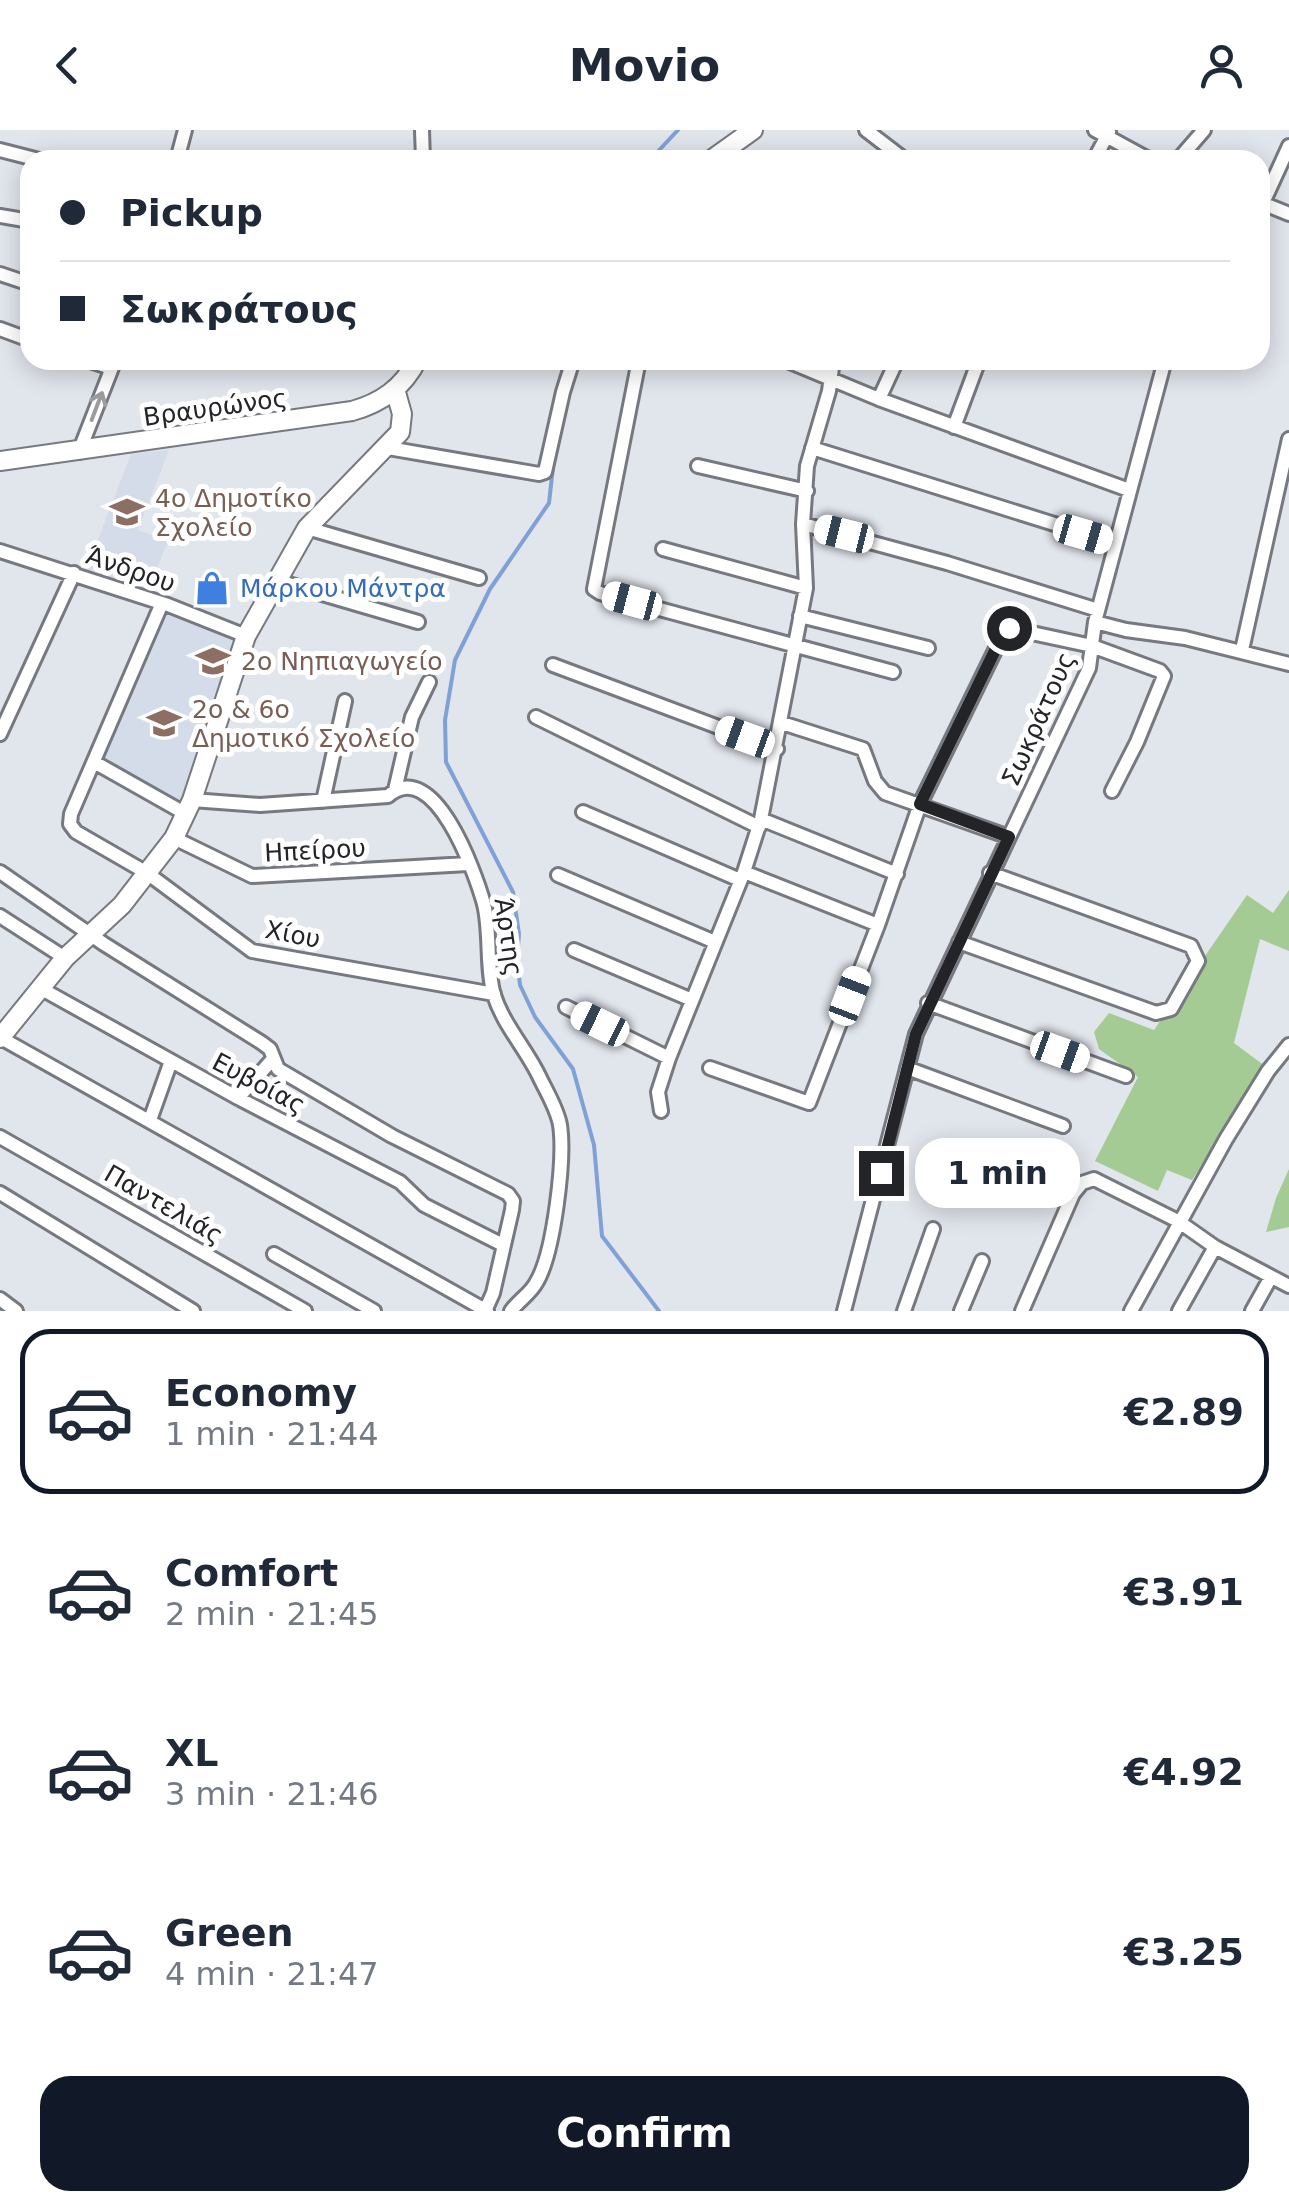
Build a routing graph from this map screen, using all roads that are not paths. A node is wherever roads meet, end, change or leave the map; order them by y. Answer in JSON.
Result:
{"nodes":[{"id":1,"x":753,"y":130,"type":"edge"},
{"id":2,"x":866,"y":130,"type":"edge"},
{"id":3,"x":1204,"y":130,"type":"edge"},
{"id":4,"x":1104,"y":132,"type":"edge"},
{"id":5,"x":1289,"y":146,"type":"edge"},
{"id":6,"x":725,"y":150,"type":"edge"},
{"id":7,"x":892,"y":150,"type":"edge"},
{"id":8,"x":1134,"y":150,"type":"edge"},
{"id":9,"x":1187,"y":150,"type":"edge"},
{"id":10,"x":1270,"y":185,"type":"edge"},
{"id":11,"x":111,"y":370,"type":"edge"},
{"id":12,"x":409,"y":370,"type":"edge"},
{"id":13,"x":570,"y":370,"type":"edge"},
{"id":14,"x":637,"y":370,"type":"edge"},
{"id":15,"x":808,"y":370,"type":"edge"},
{"id":16,"x":832,"y":370,"type":"edge"},
{"id":17,"x":892,"y":370,"type":"edge"},
{"id":18,"x":975,"y":370,"type":"edge"},
{"id":19,"x":1162,"y":370,"type":"edge"},
{"id":20,"x":830,"y":380,"type":"junction"},
{"id":21,"x":395,"y":389,"type":"junction"},
{"id":22,"x":878,"y":399,"type":"junction"},
{"id":23,"x":954,"y":427,"type":"junction"},
{"id":24,"x":1289,"y":440,"type":"edge"},
{"id":25,"x":388,"y":448,"type":"junction"},
{"id":26,"x":812,"y":448,"type":"junction"},
{"id":27,"x":80,"y":452,"type":"junction"},
{"id":28,"x":0,"y":461,"type":"edge"},
{"id":29,"x":698,"y":466,"type":"dead end"},
{"id":30,"x":1129,"y":490,"type":"junction"},
{"id":31,"x":807,"y":491,"type":"junction"},
{"id":32,"x":803,"y":524,"type":"junction"},
{"id":33,"x":307,"y":528,"type":"junction"},
{"id":34,"x":1115,"y":543,"type":"junction"},
{"id":35,"x":663,"y":548,"type":"dead end"},
{"id":36,"x":0,"y":550,"type":"edge"},
{"id":37,"x":74,"y":574,"type":"junction"},
{"id":38,"x":478,"y":578,"type":"dead end"},
{"id":39,"x":278,"y":581,"type":"junction"},
{"id":40,"x":806,"y":588,"type":"junction"},
{"id":41,"x":162,"y":603,"type":"junction"},
{"id":42,"x":800,"y":616,"type":"junction"},
{"id":43,"x":1096,"y":616,"type":"junction"},
{"id":44,"x":418,"y":622,"type":"dead end"},
{"id":45,"x":246,"y":636,"type":"junction"},
{"id":46,"x":796,"y":644,"type":"junction"},
{"id":47,"x":1092,"y":646,"type":"junction"},
{"id":48,"x":928,"y":648,"type":"dead end"},
{"id":49,"x":1242,"y":650,"type":"junction"},
{"id":50,"x":1289,"y":664,"type":"edge"},
{"id":51,"x":552,"y":665,"type":"dead end"},
{"id":52,"x":894,"y":672,"type":"dead end"},
{"id":53,"x":429,"y":682,"type":"dead end"},
{"id":54,"x":345,"y":700,"type":"dead end"},
{"id":55,"x":536,"y":717,"type":"dead end"},
{"id":56,"x":782,"y":723,"type":"junction"},
{"id":57,"x":0,"y":734,"type":"edge"},
{"id":58,"x":777,"y":749,"type":"junction"},
{"id":59,"x":94,"y":762,"type":"junction"},
{"id":60,"x":395,"y":790,"type":"junction"},
{"id":61,"x":1112,"y":791,"type":"dead end"},
{"id":62,"x":323,"y":802,"type":"junction"},
{"id":63,"x":920,"y":804,"type":"junction"},
{"id":64,"x":189,"y":807,"type":"junction"},
{"id":65,"x":583,"y":812,"type":"dead end"},
{"id":66,"x":760,"y":823,"type":"junction"},
{"id":67,"x":1009,"y":837,"type":"junction"},
{"id":68,"x":174,"y":838,"type":"junction"},
{"id":69,"x":468,"y":864,"type":"junction"},
{"id":70,"x":0,"y":872,"type":"edge"},
{"id":71,"x":147,"y":873,"type":"junction"},
{"id":72,"x":897,"y":874,"type":"junction"},
{"id":73,"x":990,"y":874,"type":"junction"},
{"id":74,"x":558,"y":875,"type":"dead end"},
{"id":75,"x":742,"y":876,"type":"junction"},
{"id":76,"x":0,"y":916,"type":"edge"},
{"id":77,"x":878,"y":925,"type":"junction"},
{"id":78,"x":92,"y":932,"type":"junction"},
{"id":79,"x":716,"y":942,"type":"junction"},
{"id":80,"x":959,"y":942,"type":"junction"},
{"id":81,"x":574,"y":950,"type":"dead end"},
{"id":82,"x":66,"y":958,"type":"junction"},
{"id":83,"x":40,"y":988,"type":"junction"},
{"id":84,"x":494,"y":994,"type":"junction"},
{"id":85,"x":692,"y":1000,"type":"junction"},
{"id":86,"x":928,"y":1003,"type":"junction"},
{"id":87,"x":566,"y":1007,"type":"dead end"},
{"id":88,"x":0,"y":1038,"type":"edge"},
{"id":89,"x":1289,"y":1045,"type":"edge"},
{"id":90,"x":669,"y":1058,"type":"junction"},
{"id":91,"x":272,"y":1060,"type":"junction"},
{"id":92,"x":171,"y":1061,"type":"junction"},
{"id":93,"x":710,"y":1068,"type":"dead end"},
{"id":94,"x":907,"y":1068,"type":"junction"},
{"id":95,"x":1126,"y":1076,"type":"dead end"},
{"id":96,"x":238,"y":1098,"type":"junction"},
{"id":97,"x":661,"y":1111,"type":"dead end"},
{"id":98,"x":150,"y":1120,"type":"junction"},
{"id":99,"x":1064,"y":1126,"type":"dead end"},
{"id":100,"x":0,"y":1136,"type":"edge"},
{"id":101,"x":0,"y":1193,"type":"edge"},
{"id":102,"x":1178,"y":1221,"type":"junction"},
{"id":103,"x":933,"y":1229,"type":"dead end"},
{"id":104,"x":503,"y":1245,"type":"junction"},
{"id":105,"x":1215,"y":1247,"type":"junction"},
{"id":106,"x":274,"y":1254,"type":"dead end"},
{"id":107,"x":982,"y":1261,"type":"dead end"},
{"id":108,"x":1271,"y":1277,"type":"junction"},
{"id":109,"x":1289,"y":1286,"type":"edge"},
{"id":110,"x":493,"y":1294,"type":"junction"},
{"id":111,"x":521,"y":1297,"type":"junction"},
{"id":112,"x":0,"y":1299,"type":"edge"},
{"id":113,"x":16,"y":1311,"type":"edge"},
{"id":114,"x":193,"y":1311,"type":"edge"},
{"id":115,"x":306,"y":1311,"type":"edge"},
{"id":116,"x":374,"y":1311,"type":"edge"},
{"id":117,"x":486,"y":1311,"type":"edge"},
{"id":118,"x":511,"y":1311,"type":"edge"},
{"id":119,"x":844,"y":1311,"type":"edge"},
{"id":120,"x":904,"y":1311,"type":"edge"},
{"id":121,"x":961,"y":1311,"type":"edge"},
{"id":122,"x":1022,"y":1311,"type":"edge"},
{"id":123,"x":1130,"y":1311,"type":"edge"},
{"id":124,"x":1179,"y":1311,"type":"edge"},
{"id":125,"x":1252,"y":1311,"type":"edge"}],
"edges":[{"from":1,"to":6,"type":"street"},
{"from":2,"to":7,"type":"street"},
{"from":3,"to":9,"type":"street"},
{"from":4,"to":8,"type":"street"},
{"from":5,"to":10,"type":"street"},
{"from":27,"to":11,"type":"street","one_way":true},
{"from":12,"to":21,"type":"street","name":"Βραυρώνος"},
{"from":13,"to":25,"type":"street"},
{"from":14,"to":46,"type":"street"},
{"from":15,"to":20,"type":"street"},
{"from":16,"to":20,"type":"street"},
{"from":17,"to":22,"type":"street"},
{"from":18,"to":23,"type":"street"},
{"from":19,"to":30,"type":"street","name":"Σωκράτους"},
{"from":20,"to":22,"type":"street"},
{"from":20,"to":26,"type":"street"},
{"from":21,"to":25,"type":"street"},
{"from":21,"to":27,"type":"street","name":"Βραυρώνος"},
{"from":22,"to":23,"type":"street"},
{"from":23,"to":30,"type":"street"},
{"from":24,"to":49,"type":"street"},
{"from":25,"to":33,"type":"street"},
{"from":26,"to":31,"type":"street"},
{"from":26,"to":34,"type":"street"},
{"from":27,"to":28,"type":"street","name":"Βραυρώνος"},
{"from":29,"to":31,"type":"street"},
{"from":30,"to":34,"type":"street","name":"Σωκράτους"},
{"from":31,"to":32,"type":"street"},
{"from":32,"to":40,"type":"street"},
{"from":32,"to":43,"type":"street"},
{"from":33,"to":38,"type":"street"},
{"from":33,"to":39,"type":"street"},
{"from":34,"to":43,"type":"street","name":"Σωκράτους"},
{"from":35,"to":40,"type":"street"},
{"from":36,"to":37,"type":"street","name":"Άνδρου"},
{"from":37,"to":41,"type":"street","name":"Άνδρου"},
{"from":37,"to":57,"type":"street"},
{"from":39,"to":44,"type":"street"},
{"from":39,"to":45,"type":"street"},
{"from":40,"to":42,"type":"street"},
{"from":41,"to":45,"type":"street","name":"Άνδρου"},
{"from":41,"to":59,"type":"street"},
{"from":42,"to":46,"type":"street"},
{"from":42,"to":48,"type":"street"},
{"from":43,"to":47,"type":"street","name":"Σωκράτους"},
{"from":43,"to":49,"type":"street"},
{"from":45,"to":64,"type":"street"},
{"from":46,"to":52,"type":"street"},
{"from":46,"to":56,"type":"street"},
{"from":47,"to":61,"type":"street"},
{"from":47,"to":63,"type":"street"},
{"from":47,"to":67,"type":"street","name":"Σωκράτους"},
{"from":49,"to":50,"type":"street"},
{"from":51,"to":58,"type":"street"},
{"from":53,"to":60,"type":"street"},
{"from":54,"to":62,"type":"street"},
{"from":55,"to":66,"type":"street"},
{"from":56,"to":58,"type":"street"},
{"from":56,"to":63,"type":"street"},
{"from":58,"to":66,"type":"street"},
{"from":59,"to":64,"type":"street"},
{"from":59,"to":71,"type":"street","name":"Χίου"},
{"from":60,"to":62,"type":"street"},
{"from":60,"to":69,"type":"street","name":"Άρτης"},
{"from":62,"to":64,"type":"street"},
{"from":63,"to":67,"type":"street"},
{"from":63,"to":72,"type":"street"},
{"from":64,"to":68,"type":"street"},
{"from":65,"to":75,"type":"street"},
{"from":66,"to":72,"type":"street"},
{"from":66,"to":75,"type":"street"},
{"from":67,"to":73,"type":"street","name":"Σωκράτους"},
{"from":68,"to":69,"type":"street","name":"Ηπείρου"},
{"from":68,"to":71,"type":"street"},
{"from":69,"to":84,"type":"street","name":"Άρτης"},
{"from":70,"to":78,"type":"street"},
{"from":71,"to":78,"type":"street"},
{"from":71,"to":84,"type":"street","name":"Χίου"},
{"from":72,"to":77,"type":"street"},
{"from":73,"to":80,"type":"street","name":"Σωκράτους"},
{"from":73,"to":80,"type":"street"},
{"from":74,"to":79,"type":"street"},
{"from":75,"to":77,"type":"street"},
{"from":75,"to":79,"type":"street"},
{"from":76,"to":82,"type":"street"},
{"from":77,"to":93,"type":"street"},
{"from":78,"to":82,"type":"street"},
{"from":78,"to":91,"type":"street"},
{"from":79,"to":85,"type":"street"},
{"from":80,"to":86,"type":"street","name":"Σωκράτους"},
{"from":81,"to":85,"type":"street"},
{"from":82,"to":83,"type":"street"},
{"from":83,"to":88,"type":"street"},
{"from":83,"to":92,"type":"street","name":"Ευβοίας"},
{"from":84,"to":111,"type":"street","name":"Άρτης"},
{"from":85,"to":90,"type":"street"},
{"from":86,"to":94,"type":"street","name":"Σωκράτους"},
{"from":86,"to":95,"type":"street"},
{"from":87,"to":90,"type":"street"},
{"from":88,"to":98,"type":"street"},
{"from":89,"to":102,"type":"street"},
{"from":90,"to":97,"type":"street"},
{"from":91,"to":96,"type":"street"},
{"from":91,"to":104,"type":"street"},
{"from":92,"to":96,"type":"street","name":"Ευβοίας"},
{"from":92,"to":98,"type":"street"},
{"from":94,"to":99,"type":"street"},
{"from":94,"to":119,"type":"street","name":"Σωκράτους"},
{"from":96,"to":104,"type":"street","name":"Ευβοίας"},
{"from":98,"to":117,"type":"street"},
{"from":100,"to":115,"type":"street","name":"Παντελιάς"},
{"from":101,"to":114,"type":"street"},
{"from":102,"to":105,"type":"street"},
{"from":102,"to":122,"type":"street"},
{"from":102,"to":123,"type":"street"},
{"from":103,"to":120,"type":"street"},
{"from":104,"to":110,"type":"street"},
{"from":105,"to":108,"type":"street"},
{"from":105,"to":124,"type":"street"},
{"from":106,"to":116,"type":"street"},
{"from":107,"to":121,"type":"street"},
{"from":108,"to":109,"type":"street"},
{"from":108,"to":125,"type":"street"},
{"from":110,"to":111,"type":"street"},
{"from":110,"to":117,"type":"street"},
{"from":111,"to":118,"type":"street","name":"Άρτης"},
{"from":112,"to":113,"type":"street"}]}
